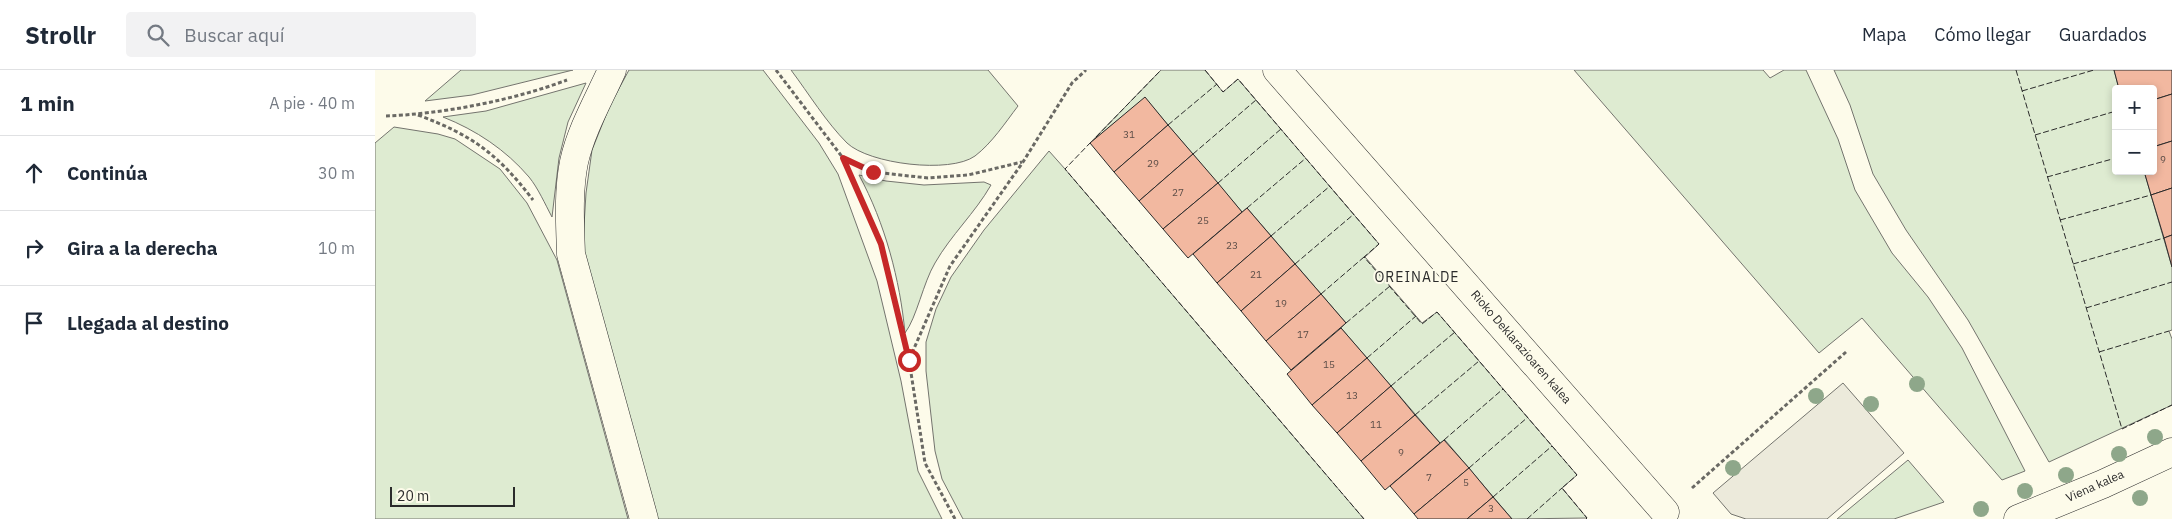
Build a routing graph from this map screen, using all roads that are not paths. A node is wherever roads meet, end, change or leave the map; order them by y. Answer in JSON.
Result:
{"nodes":[{"id":1,"x":613,"y":70,"type":"edge"},
{"id":2,"x":1277,"y":70,"type":"edge"},
{"id":3,"x":2172,"y":452,"type":"edge"},
{"id":4,"x":1665,"y":512,"type":"road end"},
{"id":5,"x":644,"y":519,"type":"edge"},
{"id":6,"x":2018,"y":519,"type":"edge"}],
"edges":[{"from":1,"to":5,"type":"street"},
{"from":2,"to":4,"type":"street","name":"Rioko Deklarazioaren kalea"},
{"from":3,"to":6,"type":"street","name":"Viena kalea"}]}
